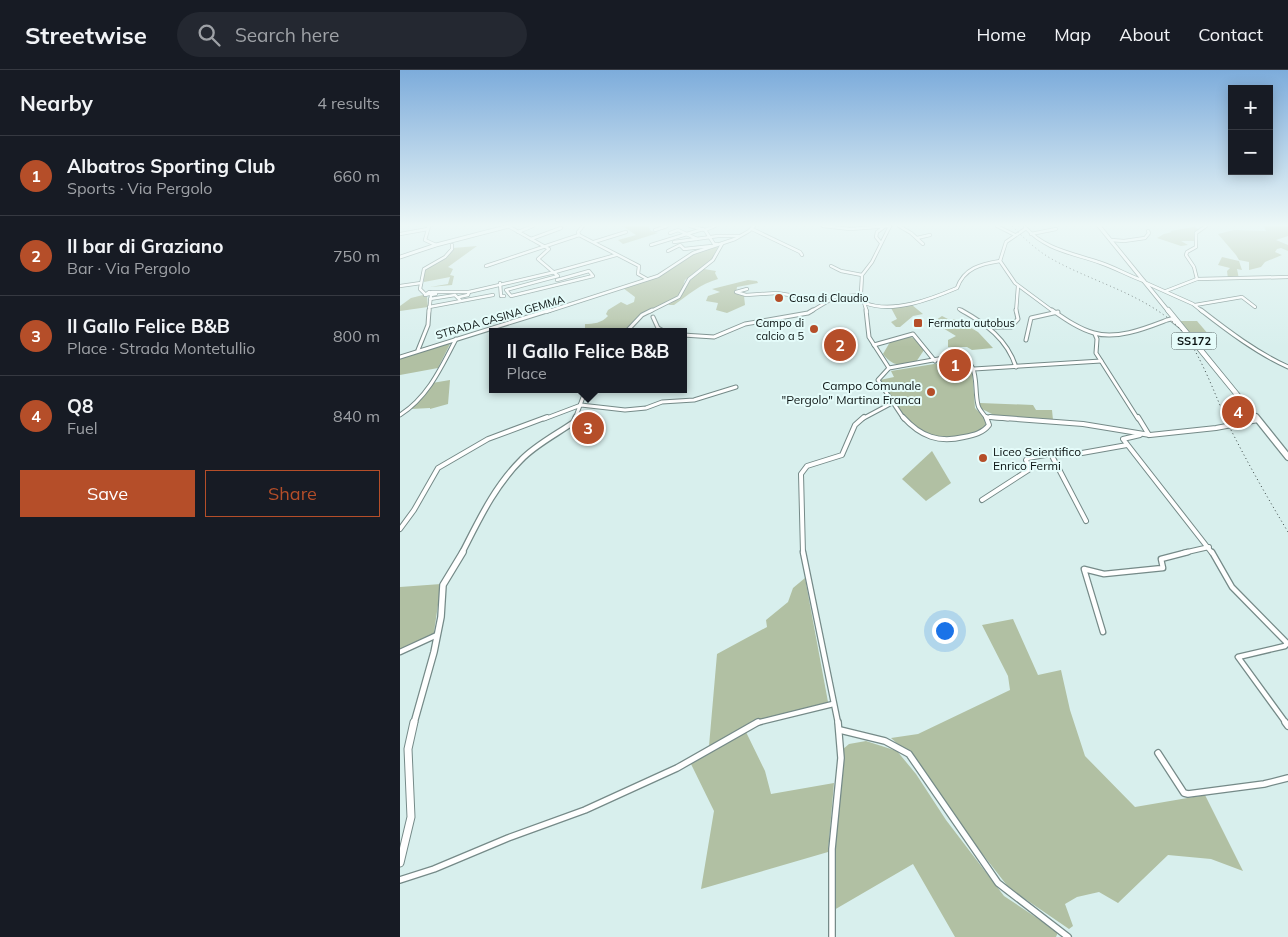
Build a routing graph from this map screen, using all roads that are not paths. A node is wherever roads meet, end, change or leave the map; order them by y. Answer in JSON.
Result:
{"nodes":[{"id":1,"x":428,"y":266,"type":"edge"},
{"id":2,"x":548,"y":266,"type":"edge"},
{"id":3,"x":575,"y":266,"type":"edge"},
{"id":4,"x":639,"y":266,"type":"edge"},
{"id":5,"x":673,"y":266,"type":"edge"},
{"id":6,"x":705,"y":266,"type":"edge"},
{"id":7,"x":831,"y":266,"type":"dead end"},
{"id":8,"x":869,"y":266,"type":"edge"},
{"id":9,"x":973,"y":266,"type":"edge"},
{"id":10,"x":1003,"y":266,"type":"edge"},
{"id":11,"x":1110,"y":266,"type":"edge"},
{"id":12,"x":1132,"y":266,"type":"edge"},
{"id":13,"x":1194,"y":266,"type":"edge"},
{"id":14,"x":555,"y":272,"type":"junction"},
{"id":15,"x":862,"y":276,"type":"junction"},
{"id":16,"x":1288,"y":277,"type":"edge"},
{"id":17,"x":647,"y":279,"type":"junction"},
{"id":18,"x":1197,"y":279,"type":"junction"},
{"id":19,"x":557,"y":280,"type":"junction"},
{"id":20,"x":1145,"y":282,"type":"junction"},
{"id":21,"x":421,"y":283,"type":"junction"},
{"id":22,"x":500,"y":283,"type":"junction"},
{"id":23,"x":400,"y":286,"type":"edge"},
{"id":24,"x":1018,"y":286,"type":"junction"},
{"id":25,"x":747,"y":289,"type":"dead end"},
{"id":26,"x":422,"y":291,"type":"junction"},
{"id":27,"x":1166,"y":291,"type":"junction"},
{"id":28,"x":469,"y":292,"type":"junction"},
{"id":29,"x":431,"y":293,"type":"junction"},
{"id":30,"x":426,"y":295,"type":"junction"},
{"id":31,"x":494,"y":295,"type":"dead end"},
{"id":32,"x":862,"y":295,"type":"junction"},
{"id":33,"x":504,"y":296,"type":"dead end"},
{"id":34,"x":430,"y":299,"type":"junction"},
{"id":35,"x":459,"y":299,"type":"junction"},
{"id":36,"x":827,"y":301,"type":"junction"},
{"id":37,"x":863,"y":302,"type":"junction"},
{"id":38,"x":1195,"y":305,"type":"junction"},
{"id":39,"x":429,"y":307,"type":"junction"},
{"id":40,"x":872,"y":307,"type":"junction"},
{"id":41,"x":1255,"y":307,"type":"dead end"},
{"id":42,"x":959,"y":309,"type":"dead end"},
{"id":43,"x":1058,"y":312,"type":"junction"},
{"id":44,"x":867,"y":314,"type":"junction"},
{"id":45,"x":653,"y":317,"type":"dead end"},
{"id":46,"x":989,"y":327,"type":"junction"},
{"id":47,"x":494,"y":328,"type":"edge"},
{"id":48,"x":630,"y":328,"type":"edge"},
{"id":49,"x":658,"y":328,"type":"edge"},
{"id":50,"x":1183,"y":328,"type":"junction"},
{"id":51,"x":489,"y":330,"type":"edge"},
{"id":52,"x":913,"y":334,"type":"joint"},
{"id":53,"x":1095,"y":334,"type":"junction"},
{"id":54,"x":687,"y":335,"type":"edge"},
{"id":55,"x":456,"y":339,"type":"junction"},
{"id":56,"x":1026,"y":340,"type":"dead end"},
{"id":57,"x":874,"y":345,"type":"junction"},
{"id":58,"x":418,"y":350,"type":"junction"},
{"id":59,"x":400,"y":357,"type":"edge"},
{"id":60,"x":935,"y":361,"type":"junction"},
{"id":61,"x":1101,"y":361,"type":"junction"},
{"id":62,"x":1016,"y":367,"type":"junction"},
{"id":63,"x":1288,"y":367,"type":"edge"},
{"id":64,"x":889,"y":368,"type":"junction"},
{"id":65,"x":974,"y":369,"type":"junction"},
{"id":66,"x":736,"y":387,"type":"dead end"},
{"id":67,"x":585,"y":393,"type":"edge"},
{"id":68,"x":892,"y":403,"type":"junction"},
{"id":69,"x":581,"y":405,"type":"junction"},
{"id":70,"x":400,"y":415,"type":"edge"},
{"id":71,"x":986,"y":417,"type":"junction"},
{"id":72,"x":1258,"y":420,"type":"junction"},
{"id":73,"x":1140,"y":434,"type":"junction"},
{"id":74,"x":1150,"y":435,"type":"junction"},
{"id":75,"x":1127,"y":445,"type":"junction"},
{"id":76,"x":1051,"y":454,"type":"junction"},
{"id":77,"x":1288,"y":457,"type":"edge"},
{"id":78,"x":982,"y":500,"type":"dead end"},
{"id":79,"x":1086,"y":521,"type":"dead end"},
{"id":80,"x":400,"y":529,"type":"edge"},
{"id":81,"x":1209,"y":547,"type":"junction"},
{"id":82,"x":1103,"y":632,"type":"dead end"},
{"id":83,"x":437,"y":635,"type":"junction"},
{"id":84,"x":1288,"y":644,"type":"edge"},
{"id":85,"x":400,"y":652,"type":"edge"},
{"id":86,"x":833,"y":704,"type":"junction"},
{"id":87,"x":1288,"y":726,"type":"edge"},
{"id":88,"x":840,"y":730,"type":"junction"},
{"id":89,"x":1158,"y":753,"type":"dead end"},
{"id":90,"x":1288,"y":778,"type":"edge"},
{"id":91,"x":400,"y":862,"type":"edge"},
{"id":92,"x":400,"y":880,"type":"edge"},
{"id":93,"x":832,"y":937,"type":"edge"},
{"id":94,"x":1068,"y":937,"type":"edge"}],
"edges":[{"from":1,"to":21,"type":"street"},
{"from":2,"to":14,"type":"street"},
{"from":3,"to":14,"type":"street"},
{"from":4,"to":17,"type":"street"},
{"from":5,"to":17,"type":"street","name":"STRADA CASINA GEMMA"},
{"from":6,"to":48,"type":"street"},
{"from":7,"to":15,"type":"street"},
{"from":8,"to":15,"type":"street"},
{"from":9,"to":40,"type":"street"},
{"from":10,"to":24,"type":"street"},
{"from":11,"to":20,"type":"street"},
{"from":12,"to":20,"type":"main road","number":"SS172"},
{"from":13,"to":18,"type":"street"},
{"from":14,"to":19,"type":"street"},
{"from":14,"to":22,"type":"street"},
{"from":15,"to":32,"type":"street"},
{"from":16,"to":18,"type":"street"},
{"from":17,"to":47,"type":"street","name":"STRADA CASINA GEMMA"},
{"from":18,"to":27,"type":"street"},
{"from":19,"to":19,"type":"street"},
{"from":19,"to":19,"type":"street"},
{"from":20,"to":27,"type":"street"},
{"from":20,"to":50,"type":"main road","number":"SS172"},
{"from":21,"to":23,"type":"street"},
{"from":21,"to":26,"type":"street"},
{"from":22,"to":28,"type":"street"},
{"from":22,"to":33,"type":"street"},
{"from":24,"to":43,"type":"street"},
{"from":24,"to":46,"type":"street"},
{"from":25,"to":36,"type":"street"},
{"from":26,"to":29,"type":"street"},
{"from":26,"to":30,"type":"street"},
{"from":27,"to":38,"type":"street"},
{"from":28,"to":29,"type":"street"},
{"from":28,"to":35,"type":"street"},
{"from":29,"to":30,"type":"street"},
{"from":29,"to":34,"type":"street"},
{"from":30,"to":34,"type":"street"},
{"from":31,"to":35,"type":"street"},
{"from":32,"to":36,"type":"street"},
{"from":32,"to":37,"type":"street"},
{"from":34,"to":35,"type":"street"},
{"from":34,"to":39,"type":"street"},
{"from":35,"to":39,"type":"street"},
{"from":36,"to":54,"type":"street"},
{"from":37,"to":40,"type":"street"},
{"from":37,"to":44,"type":"street"},
{"from":38,"to":41,"type":"street"},
{"from":38,"to":63,"type":"street"},
{"from":39,"to":58,"type":"street"},
{"from":40,"to":44,"type":"street"},
{"from":42,"to":46,"type":"street"},
{"from":43,"to":53,"type":"street"},
{"from":43,"to":56,"type":"street"},
{"from":44,"to":57,"type":"street"},
{"from":45,"to":49,"type":"street"},
{"from":46,"to":62,"type":"street"},
{"from":50,"to":53,"type":"street"},
{"from":50,"to":72,"type":"main road","number":"SS172"},
{"from":51,"to":55,"type":"street","name":"STRADA CASINA GEMMA"},
{"from":52,"to":57,"type":"street"},
{"from":52,"to":60,"type":"street"},
{"from":53,"to":61,"type":"street"},
{"from":55,"to":58,"type":"street","name":"STRADA CASINA GEMMA"},
{"from":55,"to":70,"type":"street"},
{"from":57,"to":64,"type":"street"},
{"from":58,"to":59,"type":"street","name":"STRADA CASINA GEMMA"},
{"from":60,"to":64,"type":"street"},
{"from":60,"to":65,"type":"street"},
{"from":61,"to":62,"type":"street"},
{"from":61,"to":74,"type":"street"},
{"from":62,"to":65,"type":"street"},
{"from":64,"to":68,"type":"street"},
{"from":65,"to":71,"type":"street"},
{"from":66,"to":69,"type":"street"},
{"from":67,"to":69,"type":"street"},
{"from":68,"to":71,"type":"street"},
{"from":68,"to":86,"type":"street"},
{"from":69,"to":80,"type":"street"},
{"from":69,"to":83,"type":"street"},
{"from":71,"to":73,"type":"street"},
{"from":72,"to":74,"type":"street"},
{"from":72,"to":77,"type":"main road","number":"SS172"},
{"from":73,"to":74,"type":"street"},
{"from":73,"to":75,"type":"street"},
{"from":75,"to":76,"type":"street"},
{"from":75,"to":81,"type":"street"},
{"from":76,"to":78,"type":"street"},
{"from":76,"to":79,"type":"street"},
{"from":81,"to":82,"type":"street"},
{"from":81,"to":84,"type":"street"},
{"from":83,"to":85,"type":"street"},
{"from":83,"to":91,"type":"street"},
{"from":84,"to":87,"type":"street"},
{"from":86,"to":88,"type":"street"},
{"from":86,"to":92,"type":"street"},
{"from":88,"to":93,"type":"street"},
{"from":88,"to":94,"type":"street"},
{"from":89,"to":90,"type":"street"}]}
